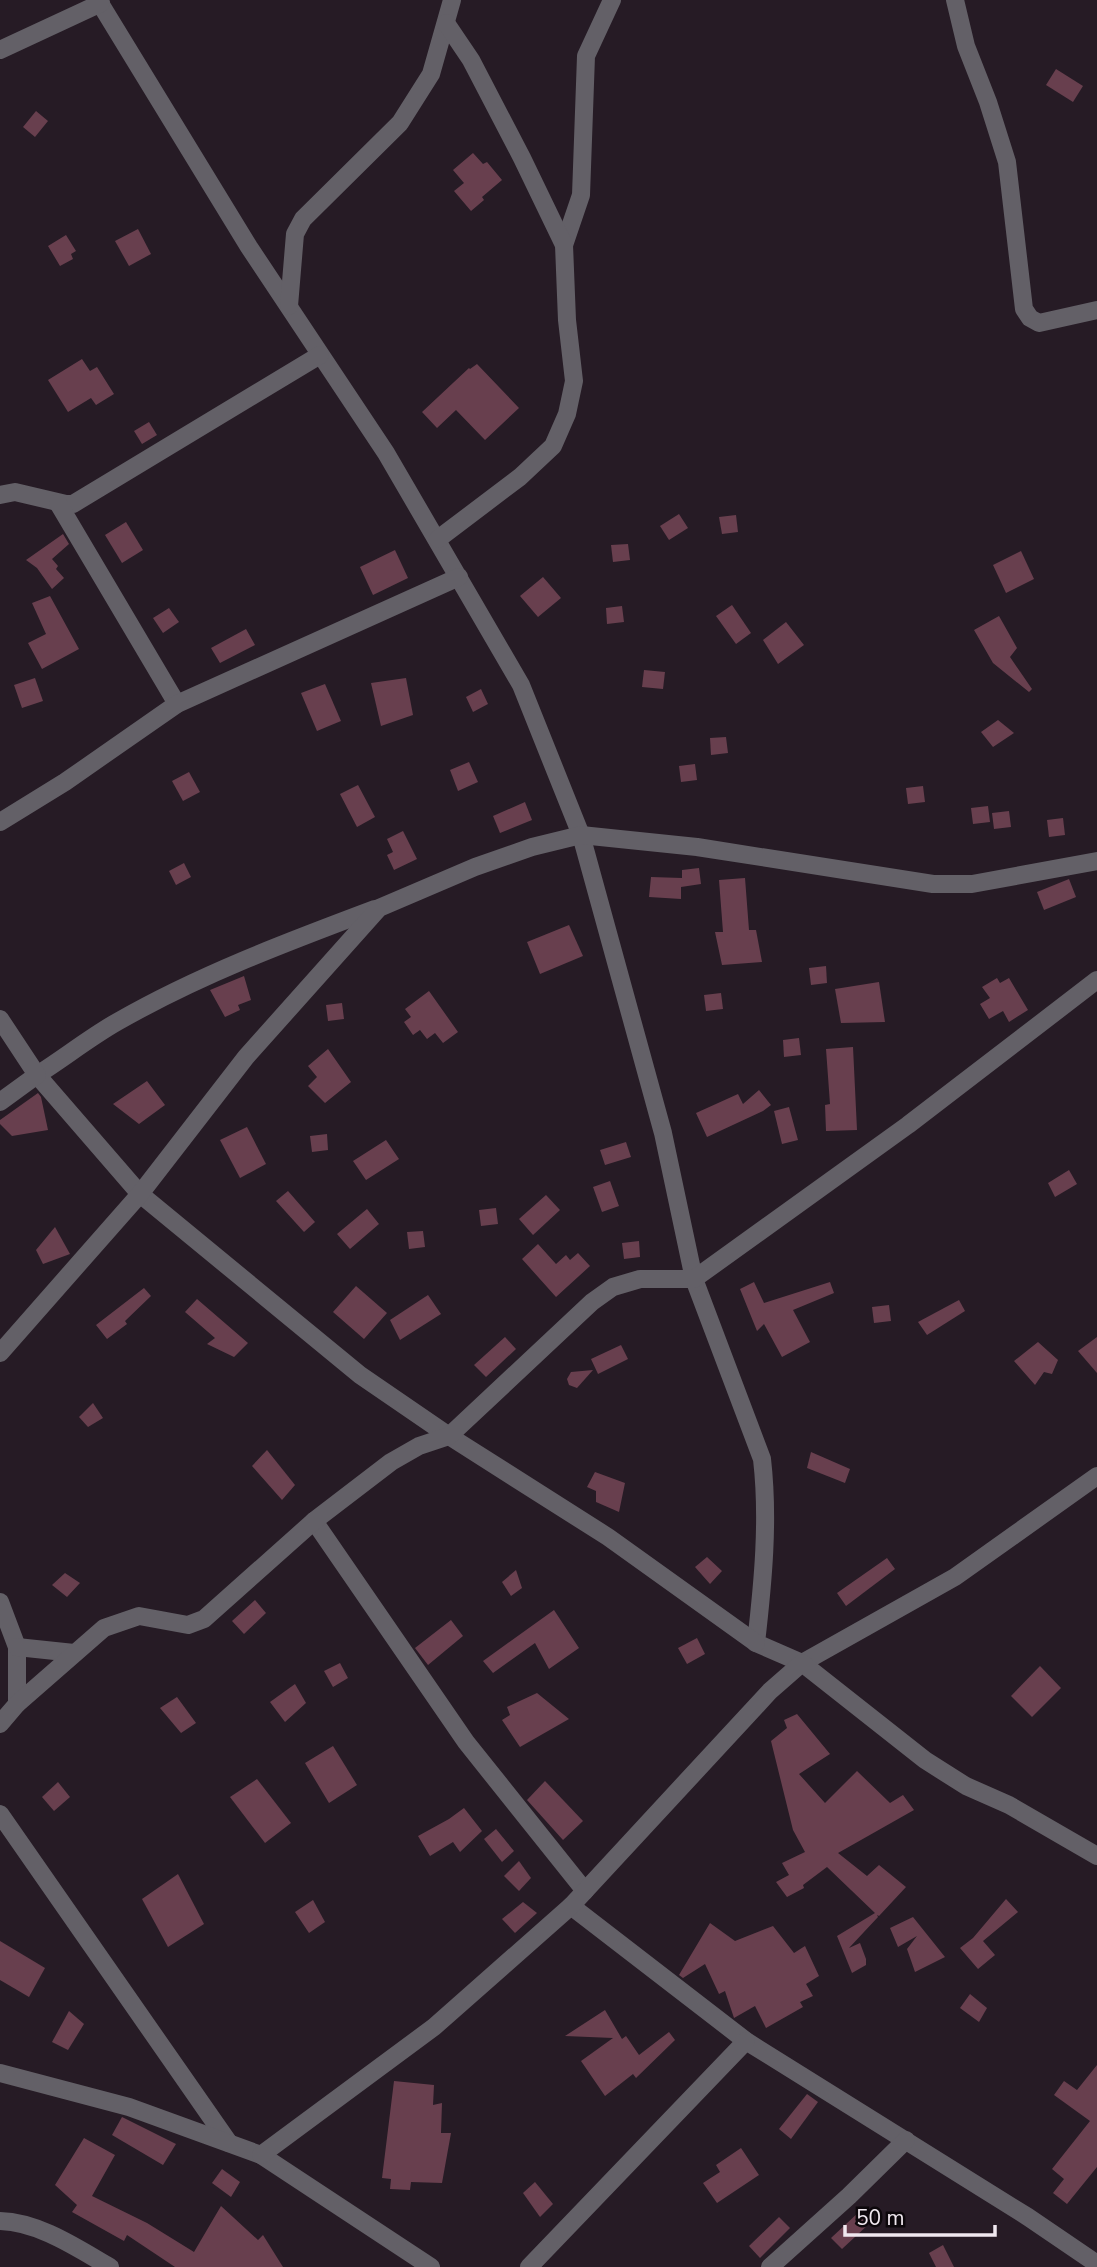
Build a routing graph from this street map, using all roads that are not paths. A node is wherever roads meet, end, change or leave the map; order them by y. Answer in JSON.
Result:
{"nodes":[{"id":1,"x":452,"y":0,"type":"edge"},
{"id":2,"x":612,"y":0,"type":"edge"},
{"id":3,"x":955,"y":0,"type":"edge"},
{"id":4,"x":99,"y":2,"type":"edge"},
{"id":5,"x":446,"y":23,"type":"junction"},
{"id":6,"x":0,"y":50,"type":"edge"},
{"id":7,"x":564,"y":246,"type":"junction"},
{"id":8,"x":289,"y":306,"type":"junction"},
{"id":9,"x":1097,"y":310,"type":"edge"},
{"id":10,"x":320,"y":355,"type":"junction"},
{"id":11,"x":0,"y":495,"type":"edge"},
{"id":12,"x":58,"y":503,"type":"junction"},
{"id":13,"x":438,"y":539,"type":"junction"},
{"id":14,"x":459,"y":577,"type":"junction"},
{"id":15,"x":177,"y":704,"type":"junction"},
{"id":16,"x":0,"y":822,"type":"edge"},
{"id":17,"x":581,"y":835,"type":"junction"},
{"id":18,"x":1097,"y":861,"type":"edge"},
{"id":19,"x":379,"y":908,"type":"junction"},
{"id":20,"x":1097,"y":981,"type":"edge"},
{"id":21,"x":0,"y":1019,"type":"edge"},
{"id":22,"x":37,"y":1075,"type":"junction"},
{"id":23,"x":0,"y":1102,"type":"edge"},
{"id":24,"x":140,"y":1194,"type":"junction"},
{"id":25,"x":694,"y":1279,"type":"junction"},
{"id":26,"x":0,"y":1353,"type":"edge"},
{"id":27,"x":449,"y":1436,"type":"junction"},
{"id":28,"x":1097,"y":1476,"type":"edge"},
{"id":29,"x":314,"y":1521,"type":"junction"},
{"id":30,"x":0,"y":1602,"type":"edge"},
{"id":31,"x":756,"y":1643,"type":"junction"},
{"id":32,"x":17,"y":1647,"type":"junction"},
{"id":33,"x":74,"y":1653,"type":"junction"},
{"id":34,"x":802,"y":1663,"type":"junction"},
{"id":35,"x":17,"y":1704,"type":"junction"},
{"id":36,"x":0,"y":1724,"type":"edge"},
{"id":37,"x":0,"y":1814,"type":"edge"},
{"id":38,"x":1097,"y":1856,"type":"edge"},
{"id":39,"x":584,"y":1891,"type":"junction"},
{"id":40,"x":571,"y":1906,"type":"junction"},
{"id":41,"x":746,"y":2041,"type":"junction"},
{"id":42,"x":0,"y":2073,"type":"edge"},
{"id":43,"x":906,"y":2140,"type":"junction"},
{"id":44,"x":229,"y":2143,"type":"junction"},
{"id":45,"x":261,"y":2155,"type":"junction"},
{"id":46,"x":0,"y":2221,"type":"edge"},
{"id":47,"x":1097,"y":2264,"type":"edge"},
{"id":48,"x":110,"y":2267,"type":"edge"},
{"id":49,"x":431,"y":2267,"type":"edge"},
{"id":50,"x":529,"y":2267,"type":"edge"},
{"id":51,"x":770,"y":2267,"type":"edge"}],
"edges":[{"from":1,"to":5,"type":"street"},
{"from":2,"to":7,"type":"street"},
{"from":3,"to":9,"type":"street"},
{"from":4,"to":6,"type":"street"},
{"from":4,"to":8,"type":"street"},
{"from":5,"to":7,"type":"street"},
{"from":5,"to":8,"type":"street"},
{"from":7,"to":13,"type":"street"},
{"from":8,"to":10,"type":"street"},
{"from":10,"to":12,"type":"street"},
{"from":10,"to":13,"type":"street"},
{"from":11,"to":12,"type":"street"},
{"from":12,"to":15,"type":"street"},
{"from":13,"to":14,"type":"street"},
{"from":14,"to":15,"type":"street"},
{"from":14,"to":17,"type":"street"},
{"from":15,"to":16,"type":"street"},
{"from":17,"to":18,"type":"street"},
{"from":17,"to":19,"type":"street"},
{"from":17,"to":25,"type":"street"},
{"from":19,"to":22,"type":"street"},
{"from":19,"to":24,"type":"street"},
{"from":20,"to":25,"type":"street"},
{"from":21,"to":22,"type":"street"},
{"from":22,"to":23,"type":"street"},
{"from":22,"to":24,"type":"street"},
{"from":24,"to":26,"type":"street"},
{"from":24,"to":27,"type":"street"},
{"from":25,"to":27,"type":"street"},
{"from":25,"to":31,"type":"street"},
{"from":27,"to":29,"type":"street"},
{"from":27,"to":31,"type":"street"},
{"from":28,"to":34,"type":"street"},
{"from":29,"to":33,"type":"street"},
{"from":29,"to":39,"type":"street"},
{"from":30,"to":32,"type":"street"},
{"from":31,"to":34,"type":"street"},
{"from":32,"to":33,"type":"street"},
{"from":32,"to":35,"type":"street"},
{"from":33,"to":35,"type":"street"},
{"from":34,"to":38,"type":"street"},
{"from":34,"to":39,"type":"street"},
{"from":35,"to":36,"type":"street"},
{"from":37,"to":44,"type":"street"},
{"from":39,"to":40,"type":"street"},
{"from":40,"to":41,"type":"street"},
{"from":40,"to":45,"type":"street"},
{"from":41,"to":43,"type":"street"},
{"from":41,"to":50,"type":"street"},
{"from":42,"to":44,"type":"street"},
{"from":43,"to":47,"type":"street"},
{"from":43,"to":51,"type":"street"},
{"from":44,"to":45,"type":"street"},
{"from":45,"to":49,"type":"street"},
{"from":46,"to":48,"type":"street"}]}
